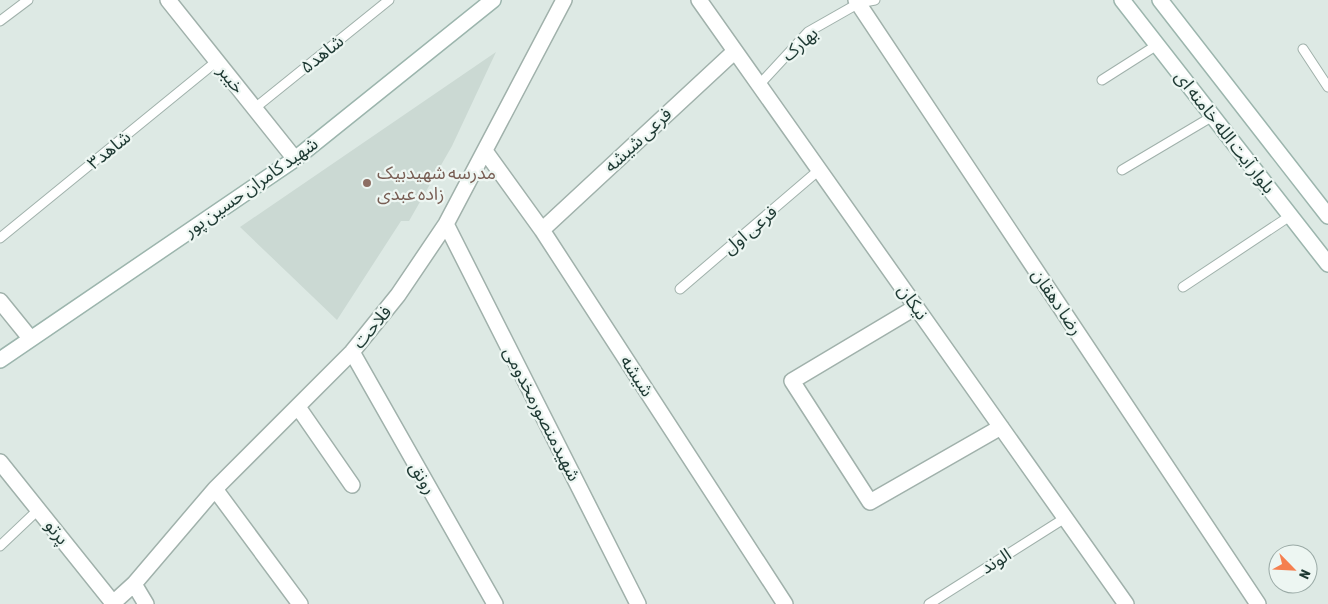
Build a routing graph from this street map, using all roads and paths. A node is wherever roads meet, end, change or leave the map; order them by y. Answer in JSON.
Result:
{"nodes":[{"id":1,"x":28,"y":0,"type":"edge"},
{"id":2,"x":168,"y":0,"type":"edge"},
{"id":3,"x":389,"y":0,"type":"edge"},
{"id":4,"x":492,"y":0,"type":"edge"},
{"id":5,"x":564,"y":0,"type":"edge"},
{"id":6,"x":699,"y":0,"type":"edge"},
{"id":7,"x":875,"y":0,"type":"edge"},
{"id":8,"x":1122,"y":0,"type":"edge"},
{"id":9,"x":1160,"y":0,"type":"edge"},
{"id":10,"x":858,"y":2,"type":"edge"},
{"id":11,"x":0,"y":21,"type":"edge"},
{"id":12,"x":1157,"y":45,"type":"junction"},
{"id":13,"x":1303,"y":49,"type":"dead end"},
{"id":14,"x":735,"y":50,"type":"junction"},
{"id":15,"x":217,"y":62,"type":"junction"},
{"id":16,"x":1102,"y":80,"type":"dead end"},
{"id":17,"x":759,"y":85,"type":"junction"},
{"id":18,"x":1328,"y":87,"type":"edge"},
{"id":19,"x":255,"y":108,"type":"junction"},
{"id":20,"x":1213,"y":116,"type":"junction"},
{"id":21,"x":485,"y":151,"type":"junction"},
{"id":22,"x":295,"y":159,"type":"junction"},
{"id":23,"x":819,"y":170,"type":"junction"},
{"id":24,"x":1122,"y":170,"type":"dead end"},
{"id":25,"x":1326,"y":210,"type":"edge"},
{"id":26,"x":1290,"y":216,"type":"junction"},
{"id":27,"x":446,"y":224,"type":"junction"},
{"id":28,"x":542,"y":230,"type":"junction"},
{"id":29,"x":0,"y":238,"type":"edge"},
{"id":30,"x":1328,"y":264,"type":"edge"},
{"id":31,"x":1183,"y":287,"type":"dead end"},
{"id":32,"x":680,"y":289,"type":"dead end"},
{"id":33,"x":0,"y":301,"type":"edge"},
{"id":34,"x":916,"y":307,"type":"junction"},
{"id":35,"x":30,"y":338,"type":"junction"},
{"id":36,"x":352,"y":352,"type":"junction"},
{"id":37,"x":0,"y":360,"type":"edge"},
{"id":38,"x":298,"y":407,"type":"junction"},
{"id":39,"x":1001,"y":427,"type":"junction"},
{"id":40,"x":0,"y":462,"type":"edge"},
{"id":41,"x":352,"y":485,"type":"dead end"},
{"id":42,"x":215,"y":489,"type":"junction"},
{"id":43,"x":39,"y":509,"type":"junction"},
{"id":44,"x":1065,"y":518,"type":"junction"},
{"id":45,"x":0,"y":546,"type":"edge"},
{"id":46,"x":134,"y":584,"type":"junction"},
{"id":47,"x":113,"y":604,"type":"edge"},
{"id":48,"x":146,"y":604,"type":"edge"},
{"id":49,"x":300,"y":604,"type":"edge"},
{"id":50,"x":495,"y":604,"type":"edge"},
{"id":51,"x":638,"y":604,"type":"edge"},
{"id":52,"x":785,"y":604,"type":"edge"},
{"id":53,"x":929,"y":604,"type":"edge"},
{"id":54,"x":1126,"y":604,"type":"edge"},
{"id":55,"x":1258,"y":604,"type":"edge"}],
"edges":[{"from":1,"to":11,"type":"lane"},
{"from":2,"to":15,"type":"street","name":"خیبر"},
{"from":3,"to":19,"type":"lane","name":"شاهد۵"},
{"from":4,"to":22,"type":"street","name":"شهید کامران حسین پور"},
{"from":5,"to":21,"type":"street","name":"فلاحت"},
{"from":6,"to":14,"type":"street","name":"نیکان"},
{"from":7,"to":10,"type":"lane","name":"بهارک"},
{"from":8,"to":12,"type":"street","name":"بلوار آیت الله خامنه ای"},
{"from":9,"to":25,"type":"street","name":"بلوار آیت الله خامنه ای"},
{"from":10,"to":17,"type":"lane","name":"بهارک"},
{"from":10,"to":55,"type":"street","name":"رضا دهقان"},
{"from":12,"to":16,"type":"lane"},
{"from":12,"to":20,"type":"street","name":"بلوار آیت الله خامنه ای"},
{"from":13,"to":18,"type":"lane"},
{"from":14,"to":17,"type":"street","name":"نیکان"},
{"from":14,"to":28,"type":"street","name":"فرعی شیشه"},
{"from":15,"to":19,"type":"street","name":"خیبر"},
{"from":15,"to":29,"type":"lane","name":"شاهد۳"},
{"from":17,"to":23,"type":"street","name":"نیکان"},
{"from":19,"to":22,"type":"street","name":"خیبر"},
{"from":20,"to":24,"type":"lane"},
{"from":20,"to":26,"type":"street","name":"بلوار آیت الله خامنه ای"},
{"from":21,"to":27,"type":"street","name":"فلاحت"},
{"from":21,"to":28,"type":"street","name":"شیشه"},
{"from":22,"to":35,"type":"street","name":"شهید کامران حسین پور"},
{"from":23,"to":32,"type":"lane","name":"فرعی اول"},
{"from":23,"to":34,"type":"street","name":"نیکان"},
{"from":26,"to":30,"type":"street","name":"بلوار آیت الله خامنه ای"},
{"from":26,"to":31,"type":"lane"},
{"from":27,"to":36,"type":"street","name":"فلاحت"},
{"from":27,"to":51,"type":"street","name":"شهیدمنصورمخدومی"},
{"from":28,"to":52,"type":"street","name":"شیشه"},
{"from":33,"to":35,"type":"street"},
{"from":34,"to":39,"type":"street","name":"نیکان"},
{"from":34,"to":39,"type":"street"},
{"from":35,"to":37,"type":"street","name":"شهید کامران حسین پور"},
{"from":36,"to":38,"type":"street","name":"فلاحت"},
{"from":36,"to":50,"type":"street","name":"رونق"},
{"from":38,"to":41,"type":"street"},
{"from":38,"to":42,"type":"street","name":"فلاحت"},
{"from":39,"to":44,"type":"street","name":"نیکان"},
{"from":40,"to":43,"type":"street","name":"پرتو"},
{"from":42,"to":46,"type":"street","name":"فلاحت"},
{"from":42,"to":49,"type":"street"},
{"from":43,"to":45,"type":"lane"},
{"from":43,"to":47,"type":"street","name":"پرتو"},
{"from":44,"to":53,"type":"lane","name":"الوند"},
{"from":44,"to":54,"type":"street","name":"نیکان"},
{"from":46,"to":47,"type":"street","name":"فلاحت"},
{"from":46,"to":48,"type":"street"}]}
